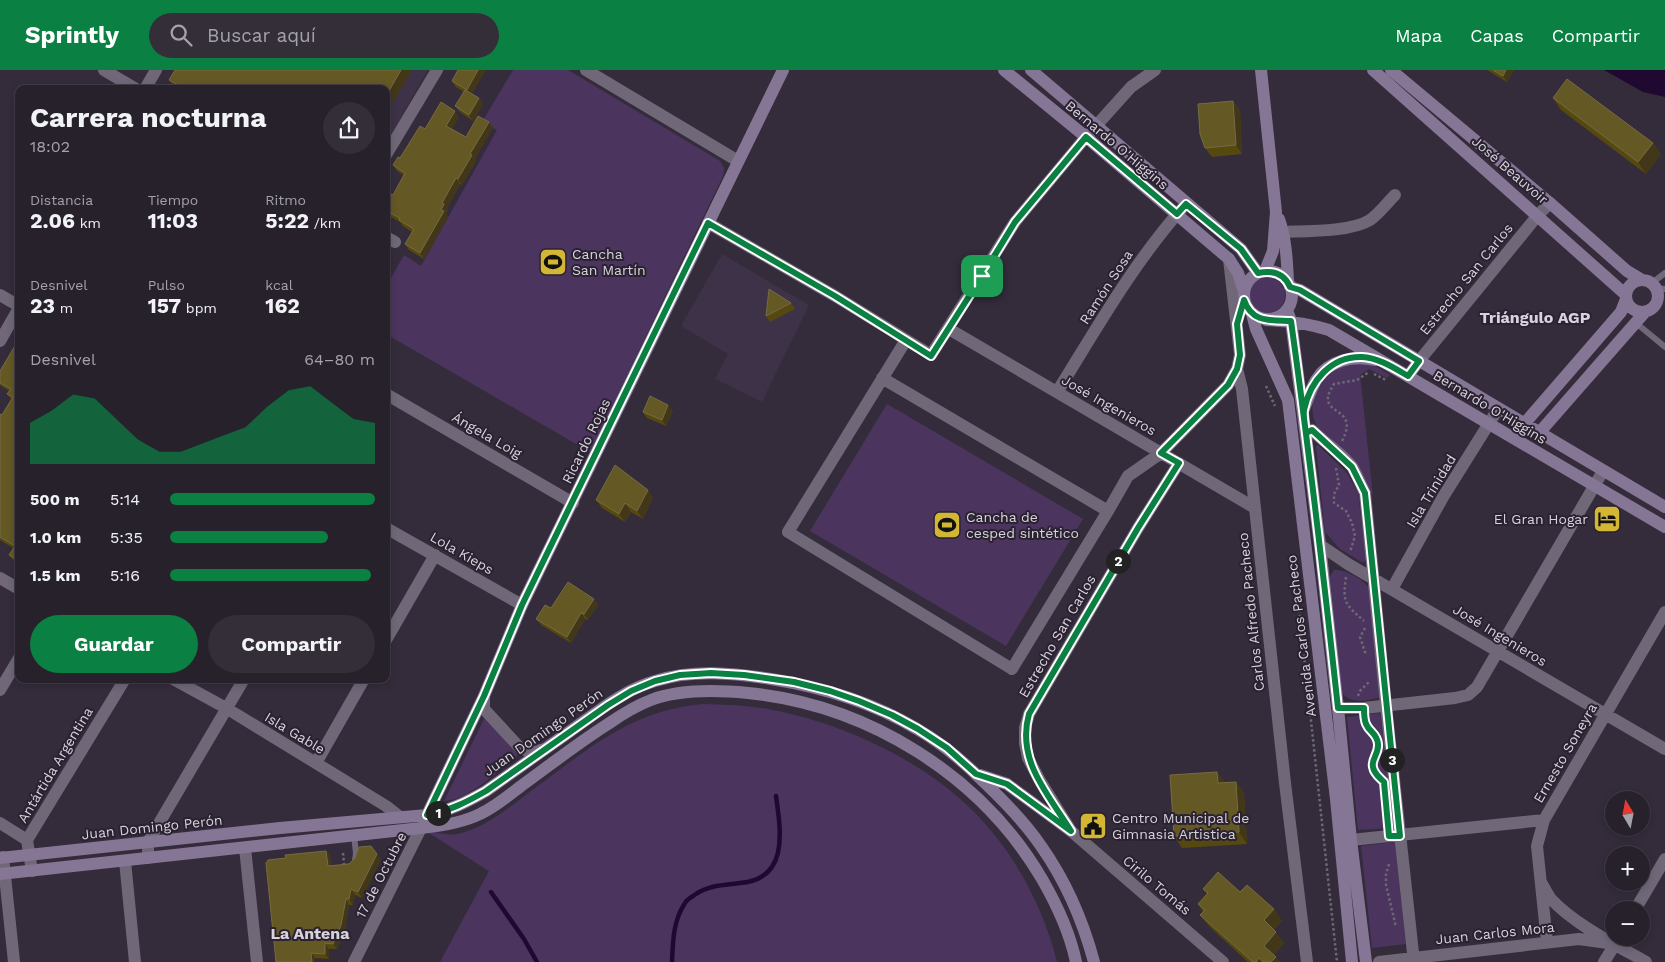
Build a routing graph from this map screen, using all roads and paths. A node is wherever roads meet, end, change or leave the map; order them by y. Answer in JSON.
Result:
{"nodes":[{"id":1,"x":104,"y":70,"type":"edge"},
{"id":2,"x":156,"y":70,"type":"edge"},
{"id":3,"x":437,"y":70,"type":"edge"},
{"id":4,"x":586,"y":70,"type":"edge"},
{"id":5,"x":783,"y":70,"type":"edge"},
{"id":6,"x":1004,"y":70,"type":"edge"},
{"id":7,"x":1031,"y":70,"type":"edge"},
{"id":8,"x":1155,"y":70,"type":"edge"},
{"id":9,"x":1262,"y":70,"type":"edge"},
{"id":10,"x":1373,"y":70,"type":"edge"},
{"id":11,"x":1390,"y":70,"type":"edge"},
{"id":12,"x":129,"y":85,"type":"edge"},
{"id":13,"x":147,"y":85,"type":"edge"},
{"id":14,"x":1096,"y":126,"type":"junction"},
{"id":15,"x":1086,"y":137,"type":"junction"},
{"id":16,"x":390,"y":148,"type":"edge"},
{"id":17,"x":738,"y":161,"type":"junction"},
{"id":18,"x":1396,"y":195,"type":"dead end"},
{"id":19,"x":1550,"y":203,"type":"junction"},
{"id":20,"x":1186,"y":204,"type":"junction"},
{"id":21,"x":1276,"y":212,"type":"junction"},
{"id":22,"x":1177,"y":214,"type":"junction"},
{"id":23,"x":1538,"y":215,"type":"junction"},
{"id":24,"x":708,"y":223,"type":"junction"},
{"id":25,"x":1283,"y":232,"type":"junction"},
{"id":26,"x":1229,"y":259,"type":"junction"},
{"id":27,"x":1262,"y":272,"type":"junction"},
{"id":28,"x":1665,"y":273,"type":"edge"},
{"id":29,"x":1289,"y":284,"type":"junction"},
{"id":30,"x":1654,"y":285,"type":"edge"},
{"id":31,"x":0,"y":295,"type":"edge"},
{"id":32,"x":1244,"y":295,"type":"junction"},
{"id":33,"x":1625,"y":297,"type":"junction"},
{"id":34,"x":15,"y":304,"type":"edge"},
{"id":35,"x":1645,"y":312,"type":"junction"},
{"id":36,"x":15,"y":314,"type":"edge"},
{"id":37,"x":1252,"y":314,"type":"junction"},
{"id":38,"x":1289,"y":315,"type":"junction"},
{"id":39,"x":1636,"y":323,"type":"junction"},
{"id":40,"x":1237,"y":324,"type":"junction"},
{"id":41,"x":949,"y":329,"type":"junction"},
{"id":42,"x":0,"y":340,"type":"edge"},
{"id":43,"x":906,"y":340,"type":"junction"},
{"id":44,"x":1665,"y":347,"type":"edge"},
{"id":45,"x":1419,"y":361,"type":"junction"},
{"id":46,"x":1382,"y":362,"type":"junction"},
{"id":47,"x":1237,"y":369,"type":"junction"},
{"id":48,"x":1408,"y":376,"type":"junction"},
{"id":49,"x":882,"y":378,"type":"junction"},
{"id":50,"x":1262,"y":378,"type":"dead end"},
{"id":51,"x":1386,"y":380,"type":"dead end"},
{"id":52,"x":1057,"y":392,"type":"junction"},
{"id":53,"x":390,"y":396,"type":"edge"},
{"id":54,"x":1498,"y":409,"type":"junction"},
{"id":55,"x":1304,"y":411,"type":"junction"},
{"id":56,"x":1277,"y":412,"type":"dead end"},
{"id":57,"x":1524,"y":424,"type":"junction"},
{"id":58,"x":1489,"y":425,"type":"junction"},
{"id":59,"x":1306,"y":433,"type":"junction"},
{"id":60,"x":1540,"y":433,"type":"junction"},
{"id":61,"x":1337,"y":452,"type":"junction"},
{"id":62,"x":1161,"y":453,"type":"junction"},
{"id":63,"x":1179,"y":463,"type":"junction"},
{"id":64,"x":1603,"y":471,"type":"junction"},
{"id":65,"x":1594,"y":486,"type":"junction"},
{"id":66,"x":573,"y":503,"type":"junction"},
{"id":67,"x":1665,"y":507,"type":"edge"},
{"id":68,"x":1255,"y":508,"type":"junction"},
{"id":69,"x":1108,"y":511,"type":"junction"},
{"id":70,"x":1665,"y":527,"type":"edge"},
{"id":71,"x":390,"y":530,"type":"edge"},
{"id":72,"x":1320,"y":545,"type":"junction"},
{"id":73,"x":435,"y":555,"type":"junction"},
{"id":74,"x":1348,"y":564,"type":"junction"},
{"id":75,"x":1373,"y":577,"type":"junction"},
{"id":76,"x":0,"y":578,"type":"edge"},
{"id":77,"x":15,"y":587,"type":"edge"},
{"id":78,"x":1392,"y":589,"type":"junction"},
{"id":79,"x":1297,"y":597,"type":"dead end"},
{"id":80,"x":522,"y":605,"type":"junction"},
{"id":81,"x":1665,"y":612,"type":"edge"},
{"id":82,"x":390,"y":633,"type":"edge"},
{"id":83,"x":1497,"y":651,"type":"junction"},
{"id":84,"x":1369,"y":656,"type":"dead end"},
{"id":85,"x":15,"y":665,"type":"edge"},
{"id":86,"x":1370,"y":681,"type":"dead end"},
{"id":87,"x":123,"y":683,"type":"edge"},
{"id":88,"x":180,"y":683,"type":"edge"},
{"id":89,"x":242,"y":683,"type":"edge"},
{"id":90,"x":362,"y":683,"type":"edge"},
{"id":91,"x":0,"y":690,"type":"edge"},
{"id":92,"x":484,"y":696,"type":"junction"},
{"id":93,"x":1386,"y":706,"type":"junction"},
{"id":94,"x":226,"y":708,"type":"junction"},
{"id":95,"x":1338,"y":708,"type":"junction"},
{"id":96,"x":1364,"y":708,"type":"junction"},
{"id":97,"x":1605,"y":715,"type":"junction"},
{"id":98,"x":1376,"y":736,"type":"dead end"},
{"id":99,"x":545,"y":749,"type":"junction"},
{"id":100,"x":1665,"y":749,"type":"edge"},
{"id":101,"x":1378,"y":753,"type":"dead end"},
{"id":102,"x":316,"y":763,"type":"junction"},
{"id":103,"x":976,"y":774,"type":"junction"},
{"id":104,"x":1384,"y":782,"type":"dead end"},
{"id":105,"x":427,"y":815,"type":"junction"},
{"id":106,"x":400,"y":817,"type":"junction"},
{"id":107,"x":1544,"y":820,"type":"junction"},
{"id":108,"x":0,"y":823,"type":"edge"},
{"id":109,"x":421,"y":828,"type":"junction"},
{"id":110,"x":1071,"y":831,"type":"junction"},
{"id":111,"x":354,"y":836,"type":"junction"},
{"id":112,"x":1400,"y":836,"type":"junction"},
{"id":113,"x":27,"y":840,"type":"junction"},
{"id":114,"x":1351,"y":840,"type":"junction"},
{"id":115,"x":148,"y":842,"type":"junction"},
{"id":116,"x":246,"y":848,"type":"junction"},
{"id":117,"x":30,"y":854,"type":"junction"},
{"id":118,"x":2,"y":857,"type":"edge"},
{"id":119,"x":148,"y":858,"type":"junction"},
{"id":120,"x":1390,"y":858,"type":"dead end"},
{"id":121,"x":1665,"y":859,"type":"edge"},
{"id":122,"x":125,"y":861,"type":"junction"},
{"id":123,"x":355,"y":861,"type":"edge"},
{"id":124,"x":32,"y":871,"type":"junction"},
{"id":125,"x":3,"y":874,"type":"edge"},
{"id":126,"x":1541,"y":882,"type":"junction"},
{"id":127,"x":1640,"y":901,"type":"edge"},
{"id":128,"x":1398,"y":930,"type":"dead end"},
{"id":129,"x":1605,"y":934,"type":"edge"},
{"id":130,"x":1605,"y":940,"type":"edge"},
{"id":131,"x":1547,"y":942,"type":"junction"},
{"id":132,"x":1613,"y":946,"type":"edge"},
{"id":133,"x":1623,"y":946,"type":"edge"},
{"id":134,"x":1414,"y":960,"type":"edge"},
{"id":135,"x":14,"y":962,"type":"edge"},
{"id":136,"x":135,"y":962,"type":"edge"},
{"id":137,"x":258,"y":962,"type":"edge"},
{"id":138,"x":354,"y":962,"type":"edge"},
{"id":139,"x":1076,"y":962,"type":"edge"},
{"id":140,"x":1094,"y":962,"type":"edge"},
{"id":141,"x":1223,"y":962,"type":"edge"},
{"id":142,"x":1306,"y":962,"type":"edge"},
{"id":143,"x":1337,"y":962,"type":"edge"},
{"id":144,"x":1352,"y":962,"type":"edge"},
{"id":145,"x":1366,"y":962,"type":"edge"},
{"id":146,"x":1379,"y":962,"type":"edge"},
{"id":147,"x":1604,"y":962,"type":"edge"},
{"id":148,"x":1646,"y":962,"type":"edge"}],
"edges":[{"from":1,"to":12,"type":"street"},
{"from":2,"to":13,"type":"street"},
{"from":3,"to":16,"type":"street"},
{"from":4,"to":17,"type":"street"},
{"from":5,"to":17,"type":"main road","name":"Ricardo Rojas"},
{"from":6,"to":15,"type":"main road","name":"Bernardo O'Higgins"},
{"from":7,"to":14,"type":"main road","name":"Bernardo O'Higgins"},
{"from":8,"to":14,"type":"street"},
{"from":9,"to":21,"type":"main road","name":"Avenida Carlos Pacheco"},
{"from":10,"to":23,"type":"main road","name":"José Beauvoir"},
{"from":11,"to":19,"type":"main road","name":"José Beauvoir"},
{"from":14,"to":15,"type":"street"},
{"from":14,"to":20,"type":"main road","name":"Bernardo O'Higgins"},
{"from":15,"to":22,"type":"main road","name":"Bernardo O'Higgins"},
{"from":15,"to":41,"type":"street"},
{"from":17,"to":24,"type":"main road","name":"Ricardo Rojas"},
{"from":18,"to":25,"type":"street"},
{"from":19,"to":23,"type":"street","name":"Estrecho San Carlos"},
{"from":19,"to":30,"type":"main road","name":"José Beauvoir"},
{"from":20,"to":22,"type":"street","name":"Ramón Sosa"},
{"from":20,"to":27,"type":"main road","name":"Bernardo O'Higgins"},
{"from":21,"to":25,"type":"main road","name":"Avenida Carlos Pacheco"},
{"from":21,"to":27,"type":"main road","name":"Avenida Carlos Pacheco"},
{"from":22,"to":26,"type":"main road","name":"Bernardo O'Higgins"},
{"from":22,"to":52,"type":"street","name":"Ramón Sosa"},
{"from":23,"to":33,"type":"main road","name":"José Beauvoir"},
{"from":23,"to":45,"type":"street","name":"Estrecho San Carlos"},
{"from":24,"to":43,"type":"street"},
{"from":24,"to":66,"type":"main road","name":"Ricardo Rojas"},
{"from":25,"to":29,"type":"main road","name":"Avenida Carlos Pacheco"},
{"from":26,"to":32,"type":"main road","name":"Bernardo O'Higgins"},
{"from":26,"to":40,"type":"street","name":"Carlos Alfredo Pacheco"},
{"from":27,"to":29,"type":"main road"},
{"from":27,"to":32,"type":"main road","name":"Avenida Carlos Pacheco"},
{"from":28,"to":30,"type":"lane"},
{"from":29,"to":38,"type":"main road","name":"Avenida Carlos Pacheco"},
{"from":29,"to":45,"type":"main road","name":"Bernardo O'Higgins"},
{"from":30,"to":33,"type":"main road"},
{"from":30,"to":35,"type":"main road"},
{"from":31,"to":34,"type":"street"},
{"from":32,"to":37,"type":"main road","name":"Avenida Carlos Pacheco"},
{"from":32,"to":40,"type":"street"},
{"from":33,"to":35,"type":"main road"},
{"from":33,"to":57,"type":"main road"},
{"from":35,"to":39,"type":"main road"},
{"from":36,"to":42,"type":"street"},
{"from":37,"to":38,"type":"main road","name":"Bernardo O'Higgins"},
{"from":37,"to":144,"type":"main road","name":"Avenida Carlos Pacheco"},
{"from":38,"to":46,"type":"main road","name":"Bernardo O'Higgins"},
{"from":38,"to":55,"type":"main road","name":"Avenida Carlos Pacheco"},
{"from":39,"to":44,"type":"lane"},
{"from":39,"to":60,"type":"main road"},
{"from":40,"to":47,"type":"street","name":"Carlos Alfredo Pacheco"},
{"from":41,"to":43,"type":"street"},
{"from":41,"to":52,"type":"street","name":"José Ingenieros"},
{"from":43,"to":49,"type":"street"},
{"from":45,"to":48,"type":"street","name":"Estrecho San Carlos"},
{"from":45,"to":54,"type":"main road","name":"Bernardo O'Higgins"},
{"from":46,"to":48,"type":"main road","name":"Bernardo O'Higgins"},
{"from":46,"to":55,"type":"main road"},
{"from":47,"to":62,"type":"street"},
{"from":47,"to":68,"type":"street","name":"Carlos Alfredo Pacheco"},
{"from":48,"to":58,"type":"main road","name":"Bernardo O'Higgins"},
{"from":49,"to":69,"type":"street"},
{"from":49,"to":69,"type":"street"},
{"from":50,"to":56,"type":"path"},
{"from":51,"to":61,"type":"path"},
{"from":52,"to":62,"type":"street","name":"José Ingenieros"},
{"from":53,"to":66,"type":"street","name":"Ángela Loig"},
{"from":54,"to":57,"type":"main road","name":"Bernardo O'Higgins"},
{"from":54,"to":58,"type":"street","name":"Isla Trinidad"},
{"from":55,"to":59,"type":"main road","name":"Avenida Carlos Pacheco"},
{"from":57,"to":60,"type":"main road","name":"Bernardo O'Higgins"},
{"from":58,"to":65,"type":"main road","name":"Bernardo O'Higgins"},
{"from":58,"to":78,"type":"street","name":"Isla Trinidad"},
{"from":59,"to":61,"type":"street"},
{"from":59,"to":72,"type":"main road","name":"Avenida Carlos Pacheco"},
{"from":60,"to":64,"type":"main road","name":"Bernardo O'Higgins"},
{"from":61,"to":74,"type":"path"},
{"from":61,"to":75,"type":"street"},
{"from":62,"to":63,"type":"street","name":"José Ingenieros"},
{"from":62,"to":69,"type":"street"},
{"from":63,"to":68,"type":"street","name":"José Ingenieros"},
{"from":63,"to":110,"type":"street","name":"Estrecho San Carlos"},
{"from":64,"to":65,"type":"street"},
{"from":64,"to":67,"type":"main road","name":"Bernardo O'Higgins"},
{"from":65,"to":70,"type":"main road","name":"Bernardo O'Higgins"},
{"from":65,"to":83,"type":"street"},
{"from":66,"to":80,"type":"main road","name":"Ricardo Rojas"},
{"from":68,"to":142,"type":"street","name":"Carlos Alfredo Pacheco"},
{"from":71,"to":73,"type":"street","name":"Lola Kieps"},
{"from":72,"to":74,"type":"street","name":"José Ingenieros"},
{"from":72,"to":95,"type":"main road","name":"Avenida Carlos Pacheco"},
{"from":73,"to":80,"type":"street","name":"Lola Kieps"},
{"from":73,"to":82,"type":"street"},
{"from":74,"to":75,"type":"street","name":"José Ingenieros"},
{"from":74,"to":84,"type":"path"},
{"from":75,"to":78,"type":"street","name":"José Ingenieros"},
{"from":75,"to":93,"type":"street"},
{"from":76,"to":77,"type":"street"},
{"from":78,"to":83,"type":"street","name":"José Ingenieros"},
{"from":79,"to":143,"type":"path"},
{"from":80,"to":92,"type":"main road","name":"Ricardo Rojas"},
{"from":81,"to":97,"type":"street","name":"Ernesto Soneyra"},
{"from":83,"to":93,"type":"street"},
{"from":83,"to":97,"type":"street","name":"José Ingenieros"},
{"from":85,"to":91,"type":"street"},
{"from":86,"to":96,"type":"path"},
{"from":87,"to":113,"type":"street","name":"Antártida Argentina"},
{"from":88,"to":94,"type":"street","name":"Isla Gable"},
{"from":89,"to":94,"type":"street"},
{"from":90,"to":102,"type":"street"},
{"from":92,"to":99,"type":"street"},
{"from":92,"to":105,"type":"main road","name":"Ricardo Rojas"},
{"from":93,"to":96,"type":"street"},
{"from":93,"to":112,"type":"street"},
{"from":94,"to":102,"type":"street","name":"Isla Gable"},
{"from":94,"to":115,"type":"street"},
{"from":95,"to":96,"type":"street"},
{"from":95,"to":114,"type":"main road","name":"Avenida Carlos Pacheco"},
{"from":96,"to":98,"type":"path"},
{"from":97,"to":100,"type":"street","name":"José Ingenieros"},
{"from":97,"to":107,"type":"street","name":"Ernesto Soneyra"},
{"from":99,"to":103,"type":"main road","name":"Juan Domingo Perón"},
{"from":99,"to":105,"type":"main road","name":"Juan Domingo Perón"},
{"from":101,"to":104,"type":"path"},
{"from":102,"to":106,"type":"street","name":"Isla Gable"},
{"from":103,"to":110,"type":"main road"},
{"from":103,"to":140,"type":"main road","name":"Juan Domingo Perón"},
{"from":105,"to":106,"type":"main road","name":"Juan Domingo Perón"},
{"from":105,"to":109,"type":"main road","name":"Ricardo Rojas"},
{"from":106,"to":115,"type":"main road","name":"Juan Domingo Perón"},
{"from":107,"to":112,"type":"street","name":"Ernesto Soneyra"},
{"from":107,"to":126,"type":"street"},
{"from":108,"to":113,"type":"street"},
{"from":109,"to":111,"type":"main road"},
{"from":109,"to":138,"type":"street","name":"17 de Octubre"},
{"from":109,"to":139,"type":"main road"},
{"from":110,"to":141,"type":"street","name":"Cirilo Tomás"},
{"from":111,"to":116,"type":"main road"},
{"from":111,"to":123,"type":"lane"},
{"from":112,"to":114,"type":"street","name":"Ernesto Soneyra"},
{"from":112,"to":134,"type":"street"},
{"from":113,"to":117,"type":"street","name":"Antártida Argentina"},
{"from":114,"to":145,"type":"main road","name":"Avenida Carlos Pacheco"},
{"from":115,"to":117,"type":"main road","name":"Juan Domingo Perón"},
{"from":115,"to":119,"type":"street"},
{"from":116,"to":119,"type":"main road"},
{"from":116,"to":137,"type":"street"},
{"from":117,"to":118,"type":"main road","name":"Juan Domingo Perón"},
{"from":117,"to":124,"type":"street","name":"Antártida Argentina"},
{"from":118,"to":125,"type":"street"},
{"from":119,"to":122,"type":"main road"},
{"from":120,"to":128,"type":"path"},
{"from":121,"to":127,"type":"street"},
{"from":122,"to":124,"type":"main road"},
{"from":122,"to":136,"type":"street"},
{"from":124,"to":125,"type":"main road"},
{"from":125,"to":135,"type":"street"},
{"from":126,"to":129,"type":"street","name":"Juan Carlos Mora"},
{"from":126,"to":131,"type":"street"},
{"from":130,"to":131,"type":"street","name":"Juan Carlos Mora"},
{"from":131,"to":134,"type":"street","name":"Juan Carlos Mora"},
{"from":132,"to":147,"type":"street"},
{"from":133,"to":148,"type":"street","name":"Juan Carlos Mora"},
{"from":134,"to":146,"type":"street","name":"Juan Carlos Mora"}]}
